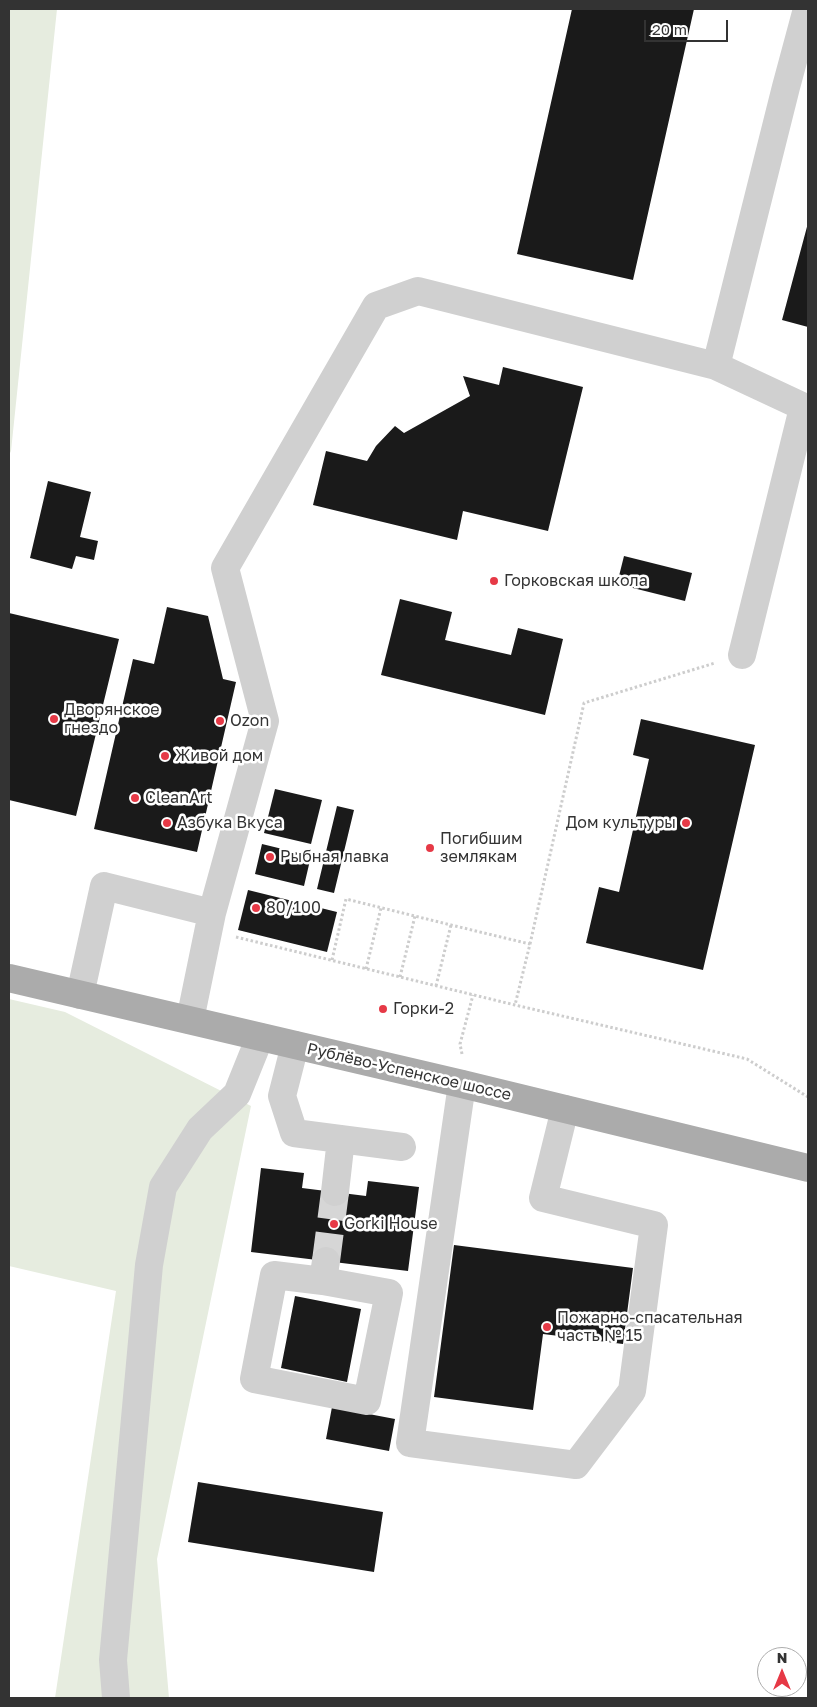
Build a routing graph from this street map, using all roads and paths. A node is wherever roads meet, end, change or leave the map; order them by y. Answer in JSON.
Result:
{"nodes":[{"id":1,"x":807,"y":9,"type":"edge"},
{"id":2,"x":716,"y":366,"type":"junction"},
{"id":3,"x":805,"y":409,"type":"edge"},
{"id":4,"x":742,"y":654,"type":"joint"},
{"id":5,"x":381,"y":908,"type":"junction"},
{"id":6,"x":415,"y":916,"type":"junction"},
{"id":7,"x":210,"y":922,"type":"junction"},
{"id":8,"x":451,"y":925,"type":"junction"},
{"id":9,"x":530,"y":944,"type":"junction"},
{"id":10,"x":332,"y":960,"type":"junction"},
{"id":11,"x":366,"y":969,"type":"junction"},
{"id":12,"x":400,"y":977,"type":"junction"},
{"id":13,"x":9,"y":978,"type":"edge"},
{"id":14,"x":436,"y":986,"type":"junction"},
{"id":15,"x":80,"y":994,"type":"junction"},
{"id":16,"x":473,"y":995,"type":"junction"},
{"id":17,"x":514,"y":1005,"type":"junction"},
{"id":18,"x":190,"y":1020,"type":"junction"},
{"id":19,"x":260,"y":1037,"type":"junction"},
{"id":20,"x":294,"y":1045,"type":"junction"},
{"id":21,"x":462,"y":1054,"type":"dead end"},
{"id":22,"x":462,"y":1084,"type":"junction"},
{"id":23,"x":808,"y":1097,"type":"edge"},
{"id":24,"x":565,"y":1108,"type":"junction"},
{"id":25,"x":341,"y":1140,"type":"junction"},
{"id":26,"x":402,"y":1147,"type":"dead end"},
{"id":27,"x":808,"y":1168,"type":"edge"},
{"id":28,"x":334,"y":1192,"type":"tunnel mouth"},
{"id":29,"x":325,"y":1271,"type":"joint"},
{"id":30,"x":116,"y":1698,"type":"edge"}],
"edges":[{"from":1,"to":2,"type":"street"},
{"from":2,"to":3,"type":"street"},
{"from":2,"to":7,"type":"street"},
{"from":3,"to":4,"type":"street"},
{"from":4,"to":9,"type":"path"},
{"from":5,"to":6,"type":"path"},
{"from":5,"to":10,"type":"path"},
{"from":5,"to":11,"type":"path"},
{"from":6,"to":8,"type":"path"},
{"from":6,"to":12,"type":"path"},
{"from":7,"to":10,"type":"path"},
{"from":7,"to":15,"type":"street"},
{"from":7,"to":18,"type":"street"},
{"from":8,"to":9,"type":"path"},
{"from":8,"to":14,"type":"path"},
{"from":9,"to":17,"type":"path"},
{"from":10,"to":11,"type":"path"},
{"from":11,"to":12,"type":"path"},
{"from":12,"to":14,"type":"path"},
{"from":13,"to":15,"type":"main road","name":"Рублёво-Успенское шоссе"},
{"from":14,"to":16,"type":"path"},
{"from":15,"to":18,"type":"main road","name":"Рублёво-Успенское шоссе"},
{"from":16,"to":17,"type":"path"},
{"from":16,"to":21,"type":"path"},
{"from":17,"to":23,"type":"path"},
{"from":18,"to":19,"type":"main road","name":"Рублёво-Успенское шоссе"},
{"from":19,"to":20,"type":"main road","name":"Рублёво-Успенское шоссе"},
{"from":19,"to":30,"type":"street"},
{"from":20,"to":22,"type":"main road","name":"Рублёво-Успенское шоссе"},
{"from":20,"to":25,"type":"street"},
{"from":22,"to":24,"type":"main road","name":"Рублёво-Успенское шоссе"},
{"from":22,"to":24,"type":"street"},
{"from":24,"to":27,"type":"main road","name":"Рублёво-Успенское шоссе"},
{"from":25,"to":26,"type":"street"},
{"from":25,"to":28,"type":"street"},
{"from":29,"to":29,"type":"street"}]}
